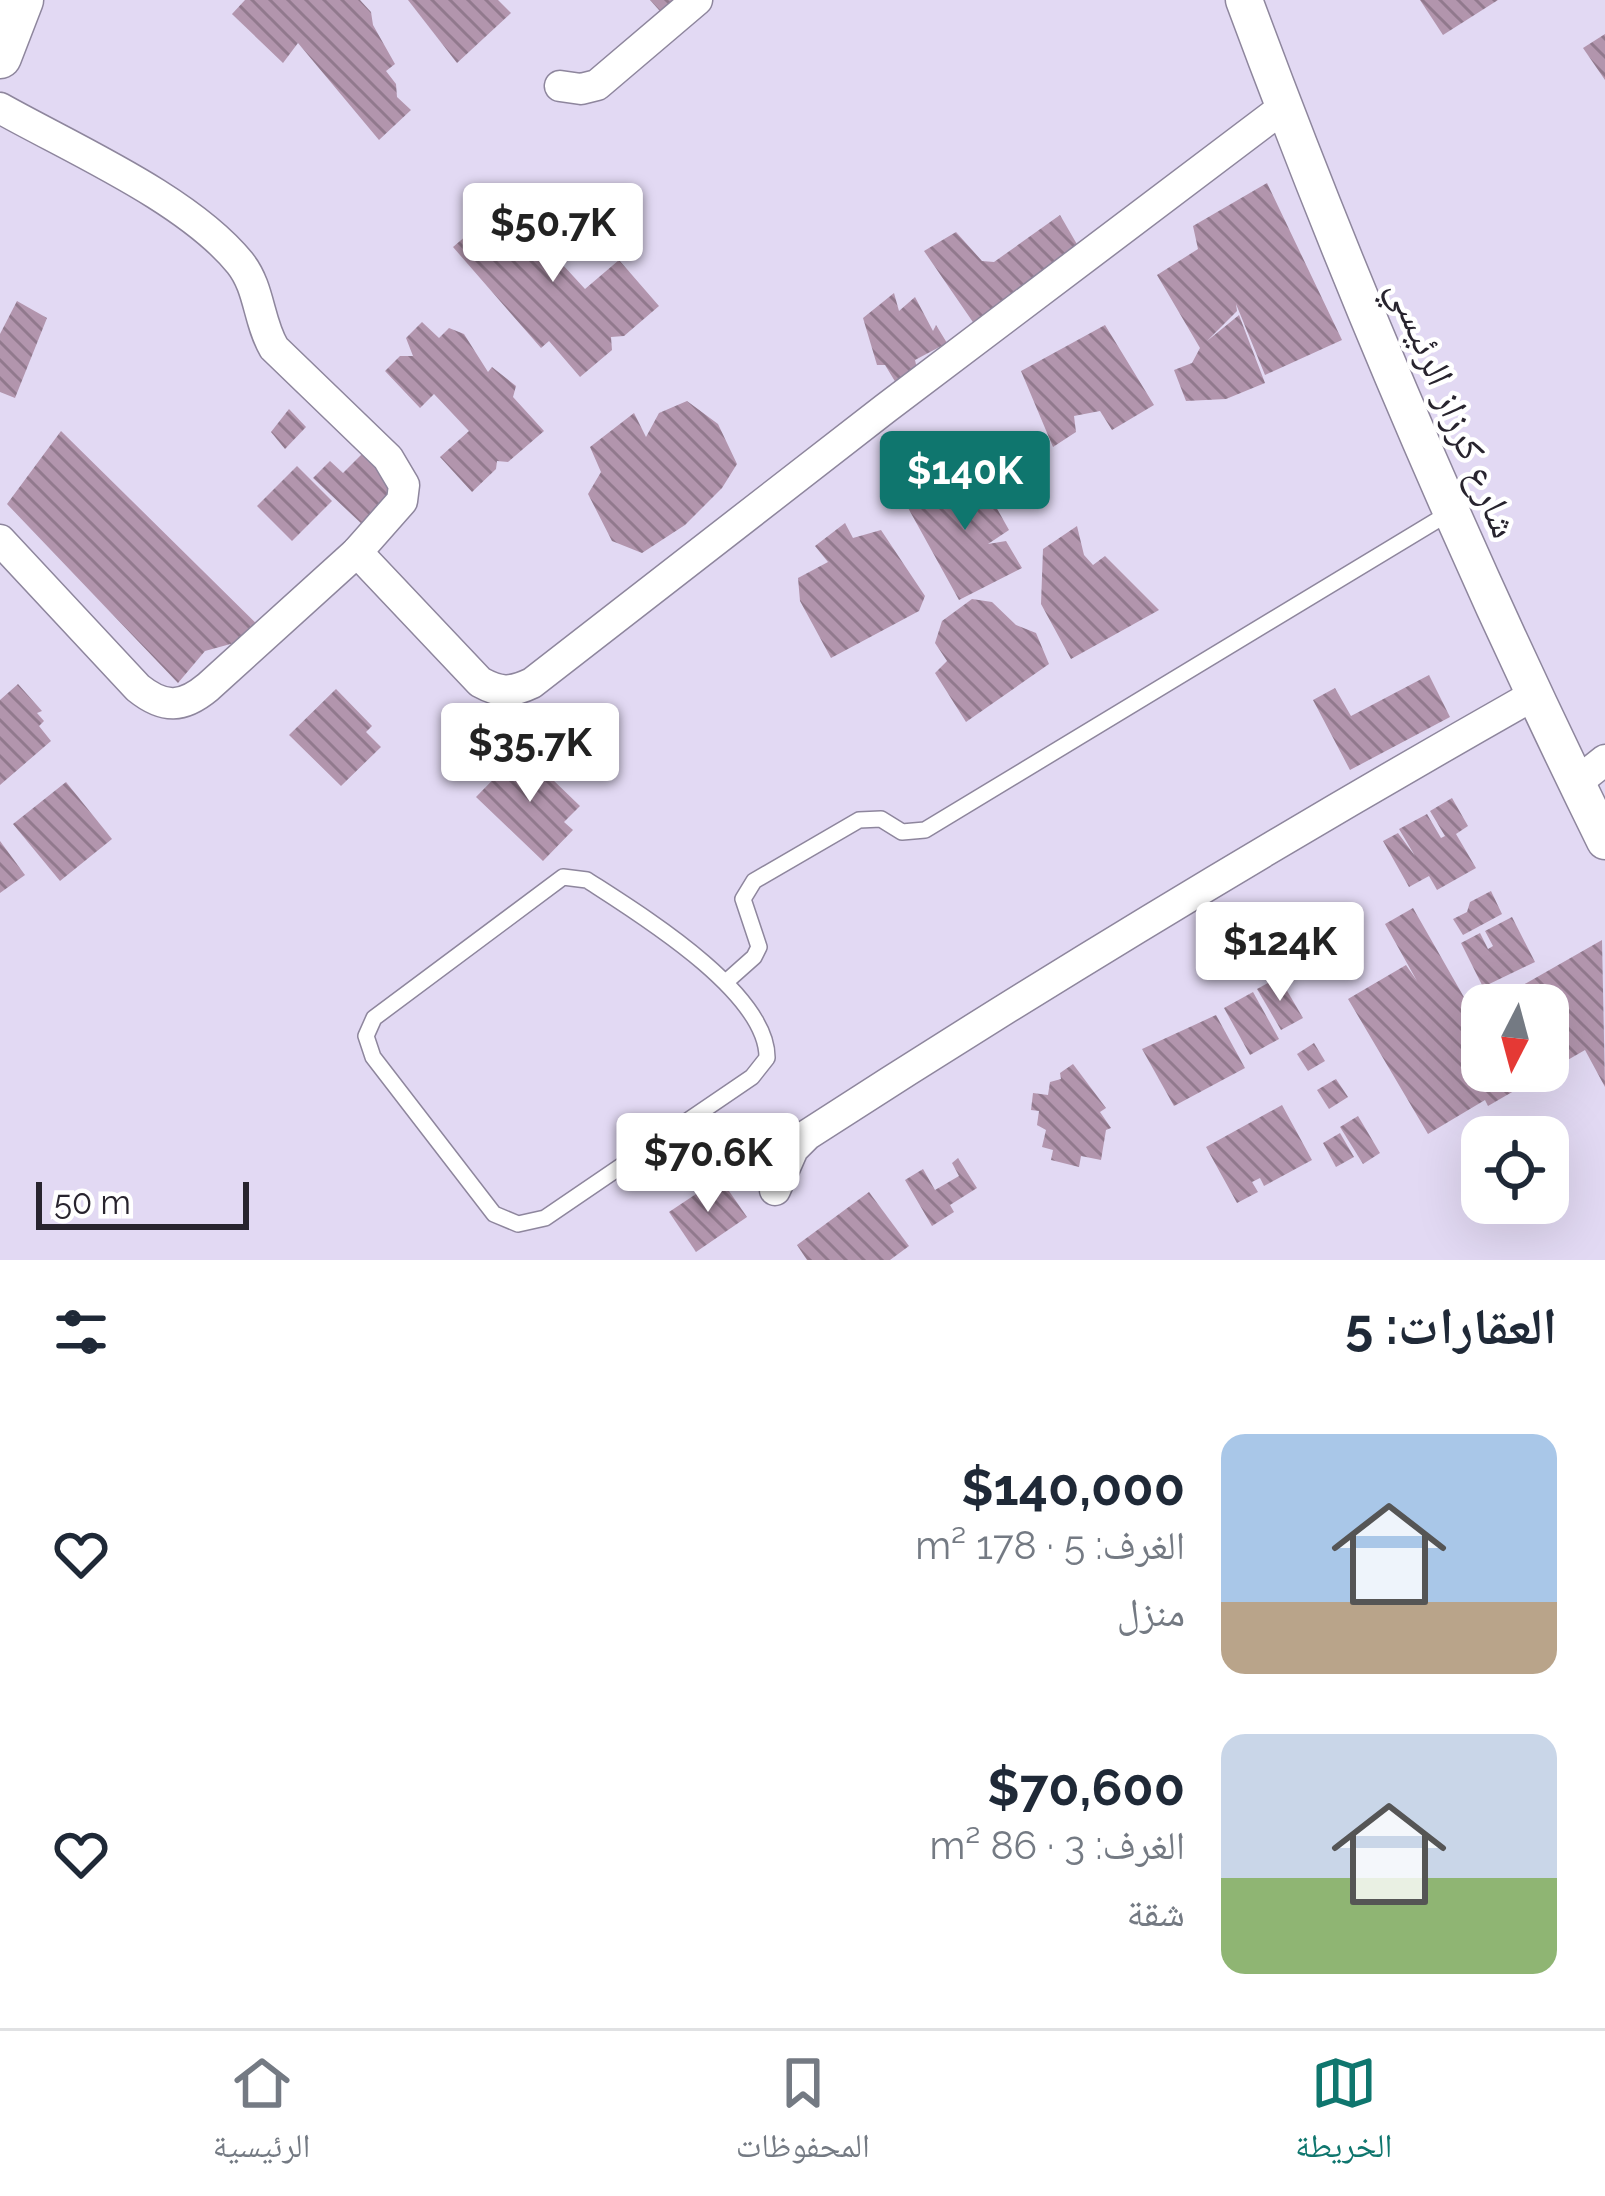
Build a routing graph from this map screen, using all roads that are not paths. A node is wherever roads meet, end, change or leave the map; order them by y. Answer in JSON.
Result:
{"nodes":[{"id":1,"x":22,"y":0,"type":"edge"},
{"id":2,"x":697,"y":0,"type":"edge"},
{"id":3,"x":1244,"y":0,"type":"edge"},
{"id":4,"x":0,"y":57,"type":"edge"},
{"id":5,"x":560,"y":86,"type":"dead end"},
{"id":6,"x":1284,"y":107,"type":"junction"},
{"id":7,"x":0,"y":108,"type":"edge"},
{"id":8,"x":1451,"y":511,"type":"junction"},
{"id":9,"x":0,"y":540,"type":"edge"},
{"id":10,"x":357,"y":552,"type":"junction"},
{"id":11,"x":1534,"y":695,"type":"junction"},
{"id":12,"x":1591,"y":771,"type":"edge"},
{"id":13,"x":1605,"y":841,"type":"edge"},
{"id":14,"x":727,"y":981,"type":"junction"},
{"id":15,"x":775,"y":1190,"type":"dead end"}],
"edges":[{"from":1,"to":4,"type":"main road"},
{"from":2,"to":5,"type":"street"},
{"from":3,"to":6,"type":"street","name":"شارع كرزاز الرئيسي"},
{"from":6,"to":8,"type":"street","name":"شارع كرزاز الرئيسي"},
{"from":6,"to":10,"type":"street"},
{"from":7,"to":10,"type":"street"},
{"from":8,"to":11,"type":"street","name":"شارع كرزاز الرئيسي"},
{"from":8,"to":14,"type":"lane"},
{"from":9,"to":10,"type":"street"},
{"from":11,"to":12,"type":"street","name":"شارع كرزاز الرئيسي"},
{"from":11,"to":15,"type":"street"},
{"from":12,"to":13,"type":"street","name":"شارع كرزاز الرئيسي"},
{"from":14,"to":14,"type":"lane"}]}
